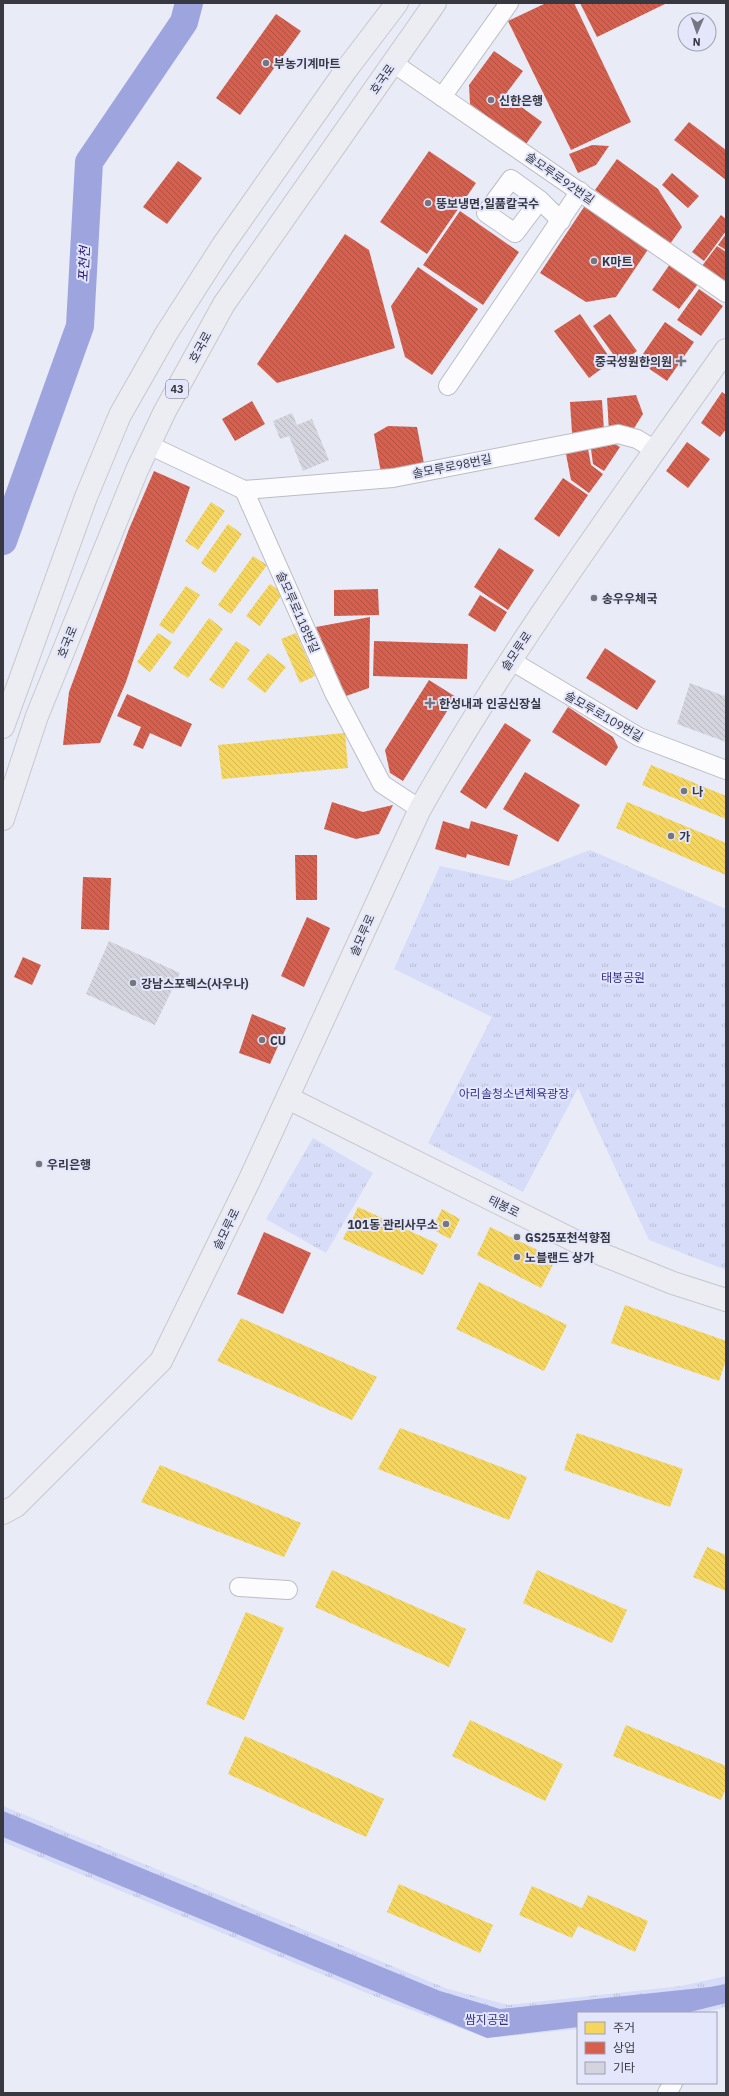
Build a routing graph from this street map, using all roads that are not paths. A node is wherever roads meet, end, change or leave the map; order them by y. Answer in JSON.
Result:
{"nodes":[{"id":1,"x":397,"y":3,"type":"edge"},
{"id":2,"x":435,"y":3,"type":"edge"},
{"id":3,"x":509,"y":3,"type":"edge"},
{"id":4,"x":393,"y":63,"type":"junction"},
{"id":5,"x":442,"y":97,"type":"junction"},
{"id":6,"x":580,"y":191,"type":"junction"},
{"id":7,"x":540,"y":200,"type":"dead end"},
{"id":8,"x":561,"y":221,"type":"junction"},
{"id":9,"x":726,"y":293,"type":"edge"},
{"id":10,"x":726,"y":350,"type":"edge"},
{"id":11,"x":448,"y":386,"type":"dead end"},
{"id":12,"x":149,"y":446,"type":"junction"},
{"id":13,"x":656,"y":450,"type":"junction"},
{"id":14,"x":244,"y":490,"type":"junction"},
{"id":15,"x":510,"y":660,"type":"junction"},
{"id":16,"x":3,"y":727,"type":"edge"},
{"id":17,"x":726,"y":770,"type":"edge"},
{"id":18,"x":420,"y":809,"type":"junction"},
{"id":19,"x":3,"y":819,"type":"edge"},
{"id":20,"x":288,"y":1098,"type":"junction"},
{"id":21,"x":726,"y":1300,"type":"edge"},
{"id":22,"x":3,"y":1513,"type":"edge"},
{"id":23,"x":239,"y":1587,"type":"dead end"},
{"id":24,"x":288,"y":1590,"type":"dead end"},
{"id":25,"x":672,"y":2084,"type":"edge"},
{"id":26,"x":667,"y":2093,"type":"edge"}],
"edges":[{"from":1,"to":16,"type":"main road"},
{"from":2,"to":4,"type":"main road","name":"호국로","number":"43"},
{"from":3,"to":5,"type":"street"},
{"from":4,"to":5,"type":"street","name":"솔모루로92번길"},
{"from":4,"to":12,"type":"main road","name":"호국로","number":"43"},
{"from":5,"to":6,"type":"street","name":"솔모루로92번길"},
{"from":6,"to":8,"type":"street"},
{"from":6,"to":9,"type":"street","name":"솔모루로92번길"},
{"from":7,"to":8,"type":"street"},
{"from":8,"to":11,"type":"street"},
{"from":10,"to":13,"type":"main road","name":"솔모루로"},
{"from":12,"to":14,"type":"street"},
{"from":12,"to":19,"type":"main road","name":"호국로","number":"43"},
{"from":13,"to":14,"type":"street","name":"솔모루로98번길"},
{"from":13,"to":15,"type":"main road","name":"솔모루로"},
{"from":14,"to":18,"type":"street","name":"솔모루로118번길"},
{"from":15,"to":17,"type":"street","name":"솔모루로109번길"},
{"from":15,"to":18,"type":"main road","name":"솔모루로"},
{"from":18,"to":20,"type":"main road","name":"솔모루로"},
{"from":20,"to":21,"type":"main road","name":"태봉로"},
{"from":20,"to":22,"type":"main road","name":"솔모루로"},
{"from":23,"to":24,"type":"street"},
{"from":25,"to":26,"type":"street"}]}
